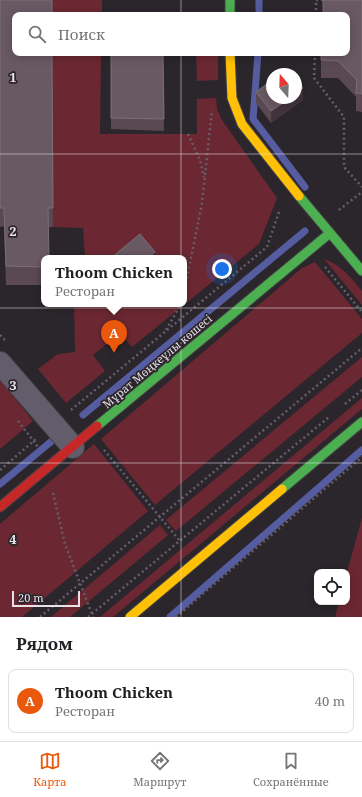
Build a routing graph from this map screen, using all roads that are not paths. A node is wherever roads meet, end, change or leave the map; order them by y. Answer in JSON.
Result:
{"nodes":[{"id":1,"x":230,"y":0,"type":"edge"},
{"id":2,"x":230,"y":12,"type":"edge"},
{"id":3,"x":230,"y":56,"type":"edge"},
{"id":4,"x":330,"y":233,"type":"junction"},
{"id":5,"x":362,"y":271,"type":"edge"},
{"id":6,"x":0,"y":362,"type":"edge"},
{"id":7,"x":362,"y":422,"type":"edge"},
{"id":8,"x":73,"y":447,"type":"junction"},
{"id":9,"x":0,"y":507,"type":"edge"},
{"id":10,"x":130,"y":617,"type":"edge"}],
"edges":[{"from":1,"to":2,"type":"main road"},
{"from":3,"to":4,"type":"main road"},
{"from":4,"to":5,"type":"main road"},
{"from":4,"to":8,"type":"main road","name":"Мұрат Мөңкеұлы көшесі"},
{"from":6,"to":8,"type":"street"},
{"from":7,"to":10,"type":"main road"},
{"from":8,"to":9,"type":"main road","name":"Мұрат Мөңкеұлы көшесі"}]}
